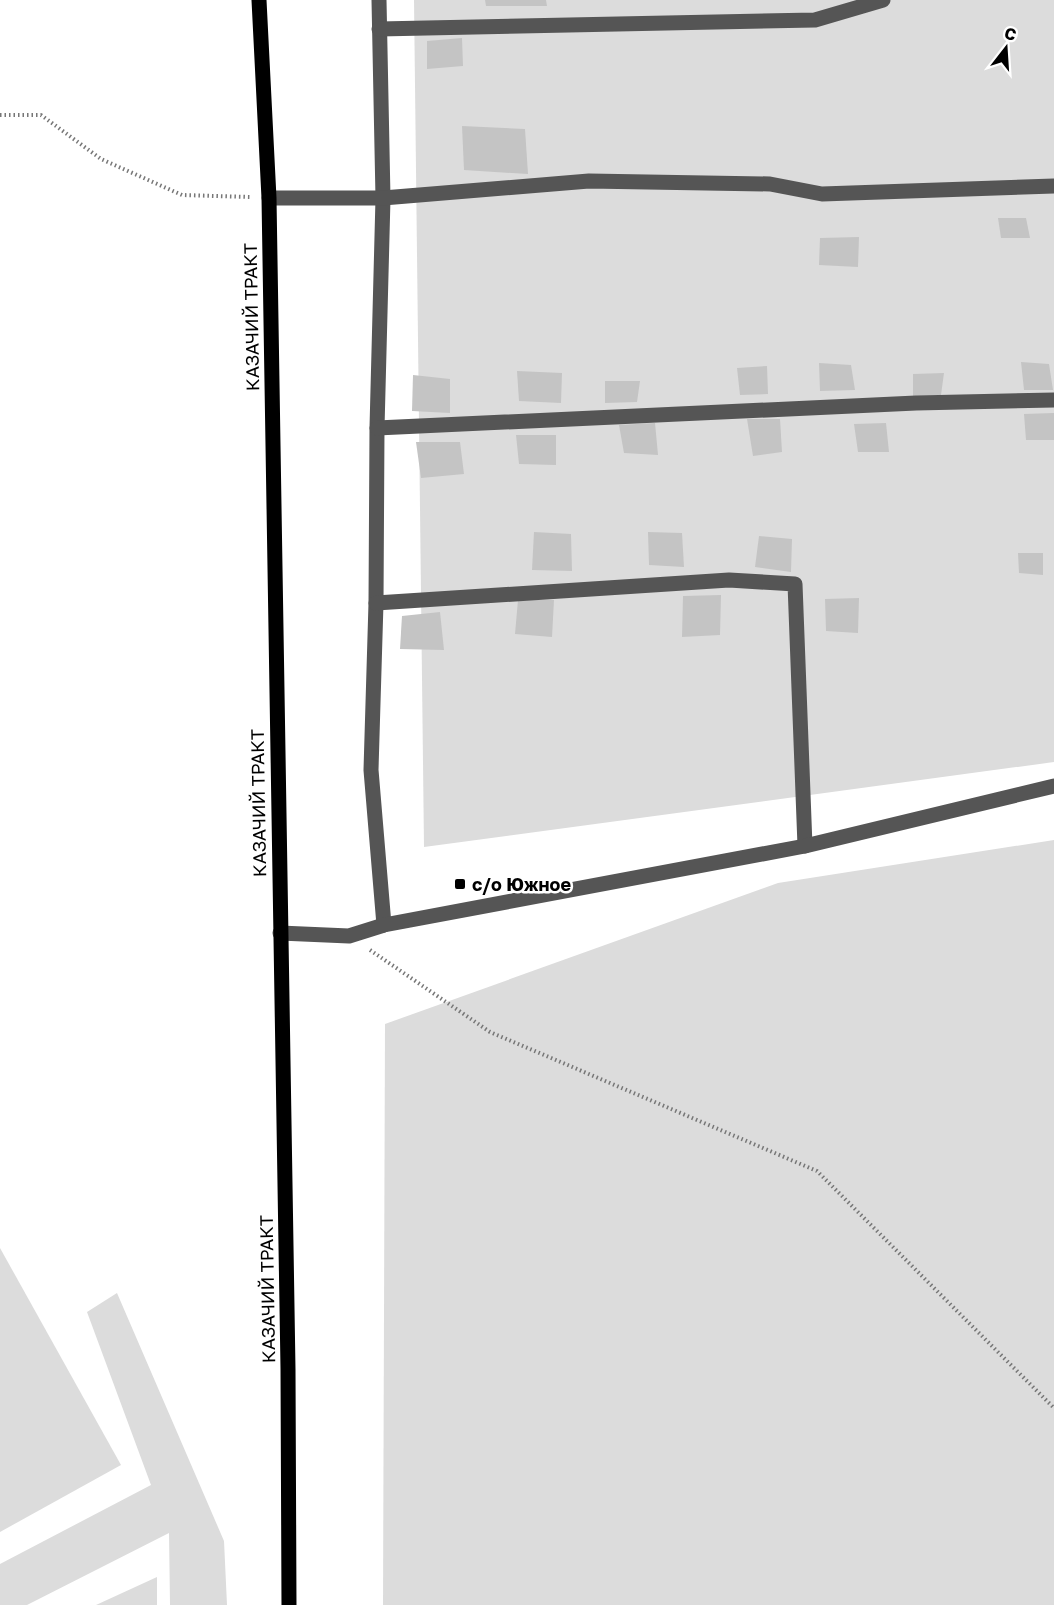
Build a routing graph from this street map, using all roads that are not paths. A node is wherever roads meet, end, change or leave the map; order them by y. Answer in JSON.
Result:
{"nodes":[{"id":1,"x":259,"y":0,"type":"edge"},
{"id":2,"x":379,"y":0,"type":"edge"},
{"id":3,"x":883,"y":0,"type":"edge"},
{"id":4,"x":379,"y":29,"type":"junction"},
{"id":5,"x":1054,"y":186,"type":"edge"},
{"id":6,"x":268,"y":198,"type":"junction"},
{"id":7,"x":383,"y":198,"type":"junction"},
{"id":8,"x":1054,"y":400,"type":"edge"},
{"id":9,"x":377,"y":428,"type":"junction"},
{"id":10,"x":376,"y":603,"type":"junction"},
{"id":11,"x":1054,"y":786,"type":"edge"},
{"id":12,"x":805,"y":846,"type":"junction"},
{"id":13,"x":384,"y":925,"type":"junction"},
{"id":14,"x":280,"y":933,"type":"junction"},
{"id":15,"x":289,"y":1605,"type":"edge"}],
"edges":[{"from":1,"to":6,"type":"main road","name":"КАЗАЧИЙ ТРАКТ"},
{"from":2,"to":4,"type":"street"},
{"from":3,"to":4,"type":"street"},
{"from":4,"to":7,"type":"street"},
{"from":5,"to":7,"type":"street"},
{"from":6,"to":7,"type":"street"},
{"from":6,"to":14,"type":"main road","name":"КАЗАЧИЙ ТРАКТ"},
{"from":7,"to":9,"type":"street"},
{"from":8,"to":9,"type":"street"},
{"from":9,"to":10,"type":"street"},
{"from":10,"to":12,"type":"street"},
{"from":10,"to":13,"type":"street"},
{"from":11,"to":12,"type":"street"},
{"from":12,"to":13,"type":"street"},
{"from":13,"to":14,"type":"street"},
{"from":14,"to":15,"type":"main road","name":"КАЗАЧИЙ ТРАКТ"}]}
